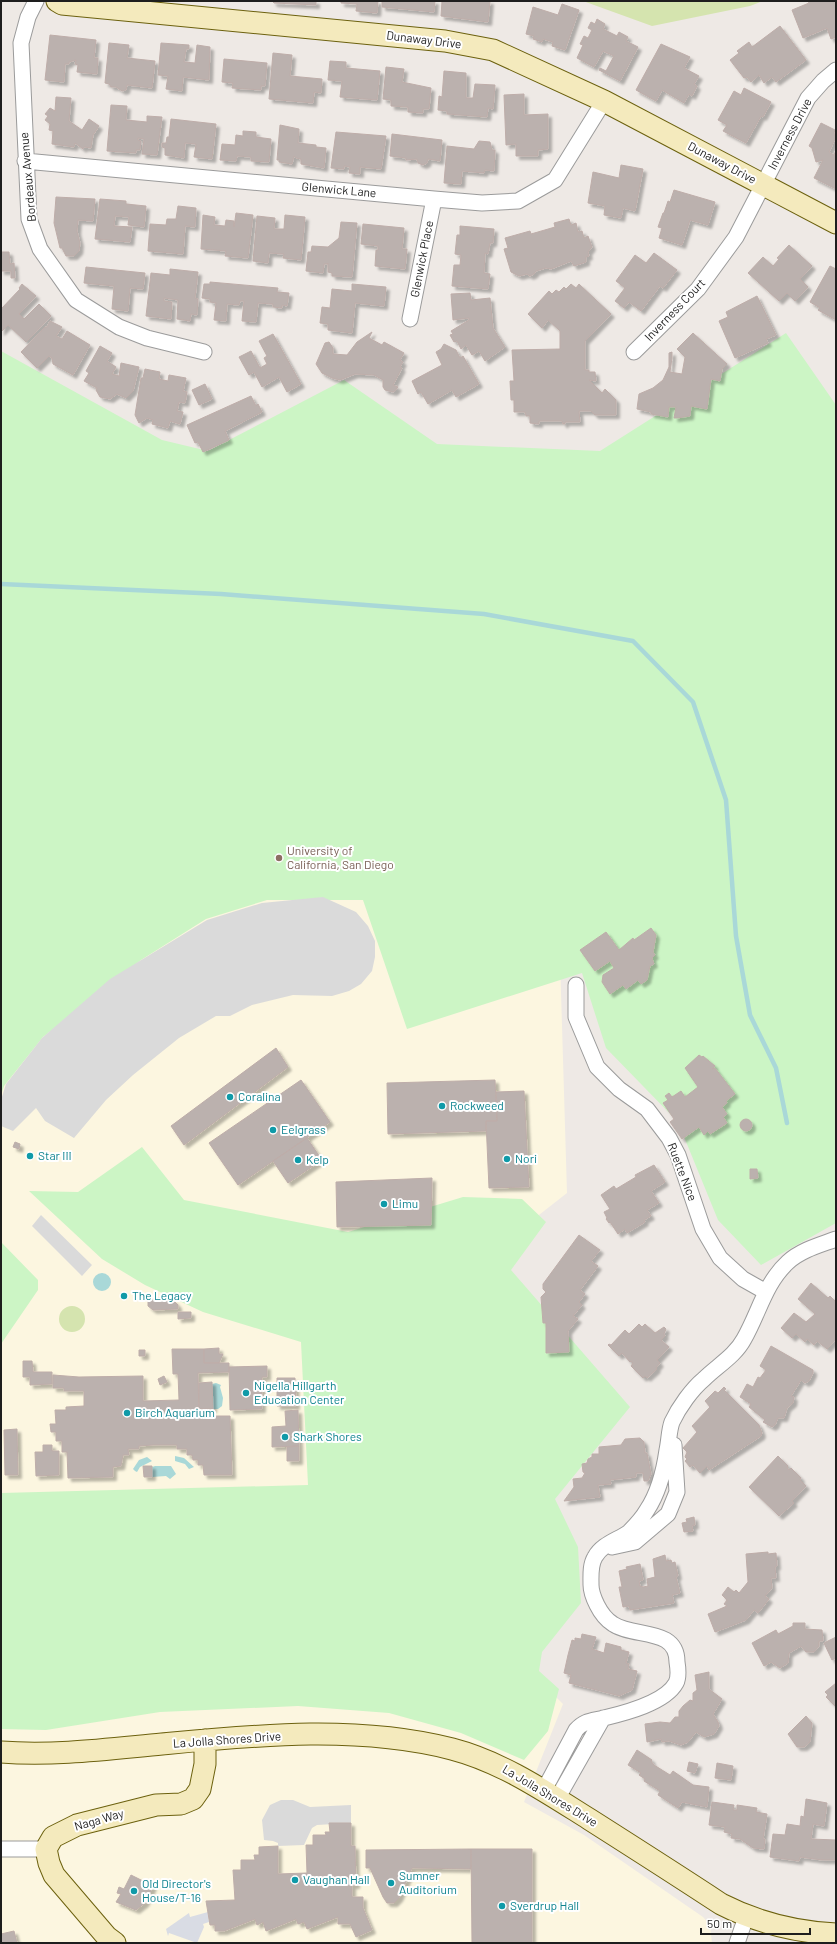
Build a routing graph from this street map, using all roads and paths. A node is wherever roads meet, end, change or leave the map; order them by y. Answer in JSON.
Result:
{"nodes":[{"id":1,"x":36,"y":1,"type":"edge"},
{"id":2,"x":57,"y":1,"type":"edge"},
{"id":3,"x":836,"y":70,"type":"edge"},
{"id":4,"x":604,"y":101,"type":"junction"},
{"id":5,"x":25,"y":161,"type":"junction"},
{"id":6,"x":763,"y":184,"type":"junction"},
{"id":7,"x":434,"y":199,"type":"junction"},
{"id":8,"x":836,"y":223,"type":"edge"},
{"id":9,"x":410,"y":319,"type":"dead end"},
{"id":10,"x":204,"y":352,"type":"dead end"},
{"id":11,"x":634,"y":352,"type":"dead end"},
{"id":12,"x":576,"y":985,"type":"dead end"},
{"id":13,"x":836,"y":1239,"type":"edge"},
{"id":14,"x":766,"y":1292,"type":"junction"},
{"id":15,"x":603,"y":1718,"type":"junction"},
{"id":16,"x":205,"y":1740,"type":"junction"},
{"id":17,"x":568,"y":1746,"type":"junction"},
{"id":18,"x":1,"y":1752,"type":"edge"},
{"id":19,"x":583,"y":1753,"type":"junction"},
{"id":20,"x":550,"y":1794,"type":"junction"},
{"id":21,"x":1,"y":1849,"type":"edge"},
{"id":22,"x":46,"y":1849,"type":"junction"},
{"id":23,"x":746,"y":1917,"type":"junction"},
{"id":24,"x":836,"y":1934,"type":"edge"},
{"id":25,"x":115,"y":1943,"type":"edge"},
{"id":26,"x":737,"y":1943,"type":"edge"}],
"edges":[{"from":1,"to":5,"type":"street","name":"Bordeaux Avenue"},
{"from":2,"to":4,"type":"street","name":"Dunaway Drive"},
{"from":3,"to":6,"type":"street","name":"Inverness Drive"},
{"from":4,"to":6,"type":"street","name":"Dunaway Drive"},
{"from":4,"to":7,"type":"street","name":"Glenwick Lane"},
{"from":5,"to":7,"type":"street","name":"Glenwick Lane"},
{"from":5,"to":10,"type":"street","name":"Bordeaux Avenue"},
{"from":6,"to":8,"type":"street","name":"Dunaway Drive"},
{"from":6,"to":11,"type":"street","name":"Inverness Court"},
{"from":7,"to":9,"type":"street","name":"Glenwick Place"},
{"from":12,"to":14,"type":"street","name":"Ruette Nice"},
{"from":13,"to":14,"type":"street"},
{"from":14,"to":15,"type":"street"},
{"from":15,"to":17,"type":"street"},
{"from":15,"to":19,"type":"street"},
{"from":16,"to":18,"type":"street","name":"La Jolla Shores Drive"},
{"from":16,"to":20,"type":"street","name":"La Jolla Shores Drive"},
{"from":16,"to":22,"type":"street","name":"Naga Way"},
{"from":17,"to":19,"type":"street"},
{"from":17,"to":20,"type":"street"},
{"from":19,"to":20,"type":"street"},
{"from":20,"to":23,"type":"street","name":"La Jolla Shores Drive"},
{"from":21,"to":22,"type":"street"},
{"from":22,"to":25,"type":"street"},
{"from":23,"to":24,"type":"street","name":"La Jolla Shores Drive"},
{"from":23,"to":26,"type":"street"}]}
